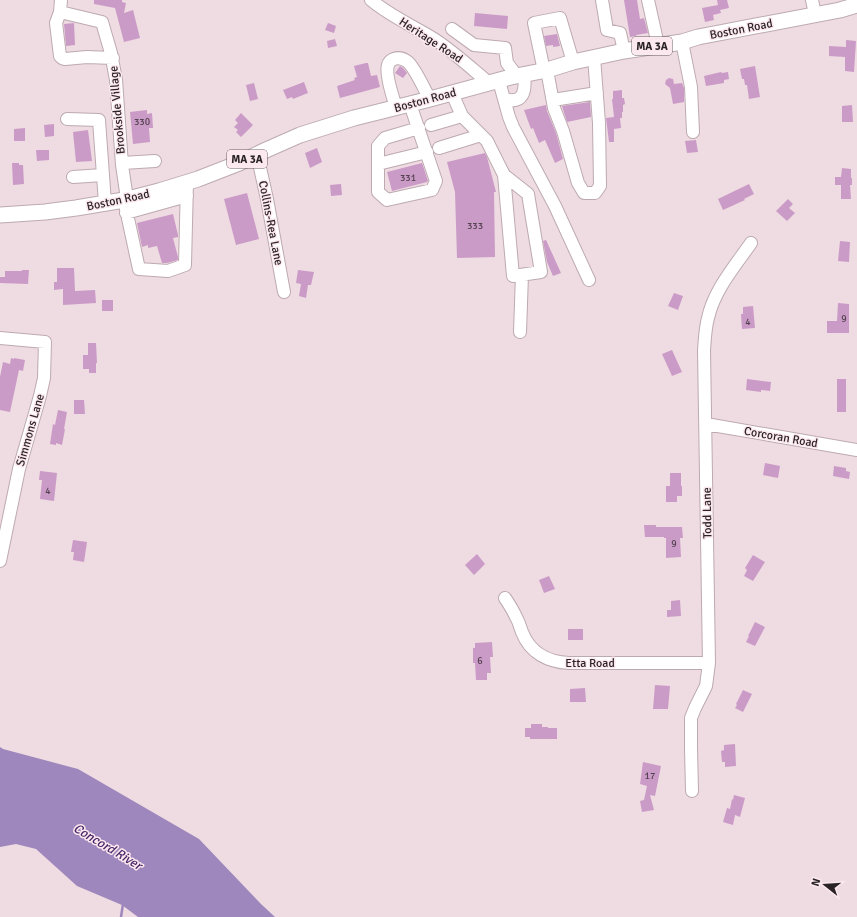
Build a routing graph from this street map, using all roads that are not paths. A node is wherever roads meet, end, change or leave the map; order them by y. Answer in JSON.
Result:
{"nodes":[{"id":1,"x":61,"y":0,"type":"edge"},
{"id":2,"x":371,"y":0,"type":"edge"},
{"id":3,"x":602,"y":0,"type":"edge"},
{"id":4,"x":648,"y":0,"type":"edge"},
{"id":5,"x":857,"y":5,"type":"edge"},
{"id":6,"x":814,"y":7,"type":"edge"},
{"id":7,"x":60,"y":12,"type":"junction"},
{"id":8,"x":452,"y":29,"type":"dead end"},
{"id":9,"x":463,"y":37,"type":"junction"},
{"id":10,"x":682,"y":42,"type":"junction"},
{"id":11,"x":658,"y":45,"type":"junction"},
{"id":12,"x":624,"y":51,"type":"junction"},
{"id":13,"x":452,"y":52,"type":"junction"},
{"id":14,"x":112,"y":58,"type":"junction"},
{"id":15,"x":594,"y":58,"type":"junction"},
{"id":16,"x":573,"y":62,"type":"junction"},
{"id":17,"x":546,"y":70,"type":"junction"},
{"id":18,"x":521,"y":75,"type":"junction"},
{"id":19,"x":494,"y":82,"type":"junction"},
{"id":20,"x":452,"y":93,"type":"junction"},
{"id":21,"x":597,"y":93,"type":"junction"},
{"id":22,"x":430,"y":99,"type":"junction"},
{"id":23,"x":504,"y":99,"type":"junction"},
{"id":24,"x":553,"y":100,"type":"junction"},
{"id":25,"x":403,"y":105,"type":"junction"},
{"id":26,"x":462,"y":116,"type":"junction"},
{"id":27,"x":67,"y":119,"type":"dead end"},
{"id":28,"x":431,"y":125,"type":"dead end"},
{"id":29,"x":419,"y":128,"type":"junction"},
{"id":30,"x":693,"y":132,"type":"dead end"},
{"id":31,"x":481,"y":135,"type":"junction"},
{"id":32,"x":440,"y":148,"type":"dead end"},
{"id":33,"x":427,"y":152,"type":"junction"},
{"id":34,"x":257,"y":154,"type":"junction"},
{"id":35,"x":155,"y":161,"type":"dead end"},
{"id":36,"x":122,"y":163,"type":"junction"},
{"id":37,"x":378,"y":164,"type":"junction"},
{"id":38,"x":103,"y":175,"type":"junction"},
{"id":39,"x":504,"y":175,"type":"junction"},
{"id":40,"x":73,"y":177,"type":"dead end"},
{"id":41,"x":187,"y":189,"type":"junction"},
{"id":42,"x":105,"y":203,"type":"junction"},
{"id":43,"x":126,"y":204,"type":"junction"},
{"id":44,"x":0,"y":215,"type":"edge"},
{"id":45,"x":751,"y":243,"type":"dead end"},
{"id":46,"x":522,"y":275,"type":"junction"},
{"id":47,"x":589,"y":280,"type":"dead end"},
{"id":48,"x":284,"y":292,"type":"dead end"},
{"id":49,"x":520,"y":332,"type":"dead end"},
{"id":50,"x":0,"y":338,"type":"edge"},
{"id":51,"x":706,"y":424,"type":"junction"},
{"id":52,"x":857,"y":450,"type":"edge"},
{"id":53,"x":0,"y":561,"type":"edge"},
{"id":54,"x":505,"y":598,"type":"dead end"},
{"id":55,"x":709,"y":663,"type":"junction"},
{"id":56,"x":692,"y":791,"type":"dead end"}],
"edges":[{"from":1,"to":7,"type":"street"},
{"from":2,"to":13,"type":"street","name":"Heritage Road"},
{"from":3,"to":12,"type":"street"},
{"from":4,"to":11,"type":"street"},
{"from":5,"to":6,"type":"main road","name":"Boston Road","number":"MA 3A"},
{"from":6,"to":10,"type":"main road","name":"Boston Road","number":"MA 3A"},
{"from":7,"to":14,"type":"street","name":"Brookside Village"},
{"from":7,"to":14,"type":"street"},
{"from":8,"to":9,"type":"street"},
{"from":9,"to":13,"type":"street"},
{"from":9,"to":18,"type":"street"},
{"from":10,"to":11,"type":"main road","name":"Boston Road","number":"MA 3A"},
{"from":10,"to":30,"type":"street"},
{"from":11,"to":12,"type":"main road","name":"Boston Road","number":"MA 3A"},
{"from":12,"to":15,"type":"main road","name":"Boston Road","number":"MA 3A"},
{"from":13,"to":19,"type":"street","name":"Heritage Road"},
{"from":14,"to":36,"type":"street","name":"Brookside Village"},
{"from":15,"to":16,"type":"main road","name":"Boston Road","number":"MA 3A"},
{"from":15,"to":21,"type":"street"},
{"from":16,"to":17,"type":"main road","name":"Boston Road","number":"MA 3A"},
{"from":16,"to":17,"type":"street"},
{"from":17,"to":18,"type":"main road","name":"Boston Road","number":"MA 3A"},
{"from":17,"to":24,"type":"street"},
{"from":18,"to":19,"type":"main road","name":"Boston Road","number":"MA 3A"},
{"from":18,"to":23,"type":"street"},
{"from":19,"to":20,"type":"main road","name":"Boston Road","number":"MA 3A"},
{"from":19,"to":23,"type":"street"},
{"from":20,"to":22,"type":"main road","name":"Boston Road","number":"MA 3A"},
{"from":20,"to":26,"type":"street"},
{"from":21,"to":24,"type":"street"},
{"from":21,"to":24,"type":"street"},
{"from":22,"to":25,"type":"main road","name":"Boston Road","number":"MA 3A"},
{"from":22,"to":25,"type":"street"},
{"from":23,"to":47,"type":"street"},
{"from":25,"to":29,"type":"street"},
{"from":25,"to":34,"type":"main road","name":"Boston Road","number":"MA 3A"},
{"from":26,"to":28,"type":"street"},
{"from":26,"to":31,"type":"street"},
{"from":27,"to":38,"type":"street"},
{"from":29,"to":33,"type":"street"},
{"from":29,"to":37,"type":"street"},
{"from":31,"to":32,"type":"street"},
{"from":31,"to":39,"type":"street"},
{"from":33,"to":37,"type":"street"},
{"from":33,"to":37,"type":"street"},
{"from":34,"to":41,"type":"main road","name":"Boston Road","number":"MA 3A"},
{"from":34,"to":48,"type":"street","name":"Collins-Rea Lane"},
{"from":35,"to":36,"type":"street"},
{"from":36,"to":43,"type":"street","name":"Brookside Village"},
{"from":38,"to":40,"type":"street"},
{"from":38,"to":42,"type":"street"},
{"from":39,"to":46,"type":"street"},
{"from":39,"to":46,"type":"street"},
{"from":41,"to":43,"type":"main road","name":"Boston Road","number":"MA 3A"},
{"from":41,"to":43,"type":"street","name":"Brookside Village"},
{"from":42,"to":43,"type":"main road","name":"Boston Road","number":"MA 3A"},
{"from":42,"to":44,"type":"main road","name":"Boston Road","number":"MA 3A"},
{"from":45,"to":51,"type":"street","name":"Todd Lane"},
{"from":46,"to":49,"type":"street"},
{"from":50,"to":53,"type":"street","name":"Simmons Lane"},
{"from":51,"to":52,"type":"street","name":"Corcoran Road"},
{"from":51,"to":55,"type":"street","name":"Todd Lane"},
{"from":54,"to":55,"type":"street","name":"Etta Road"},
{"from":55,"to":56,"type":"street","name":"Todd Lane"}]}
